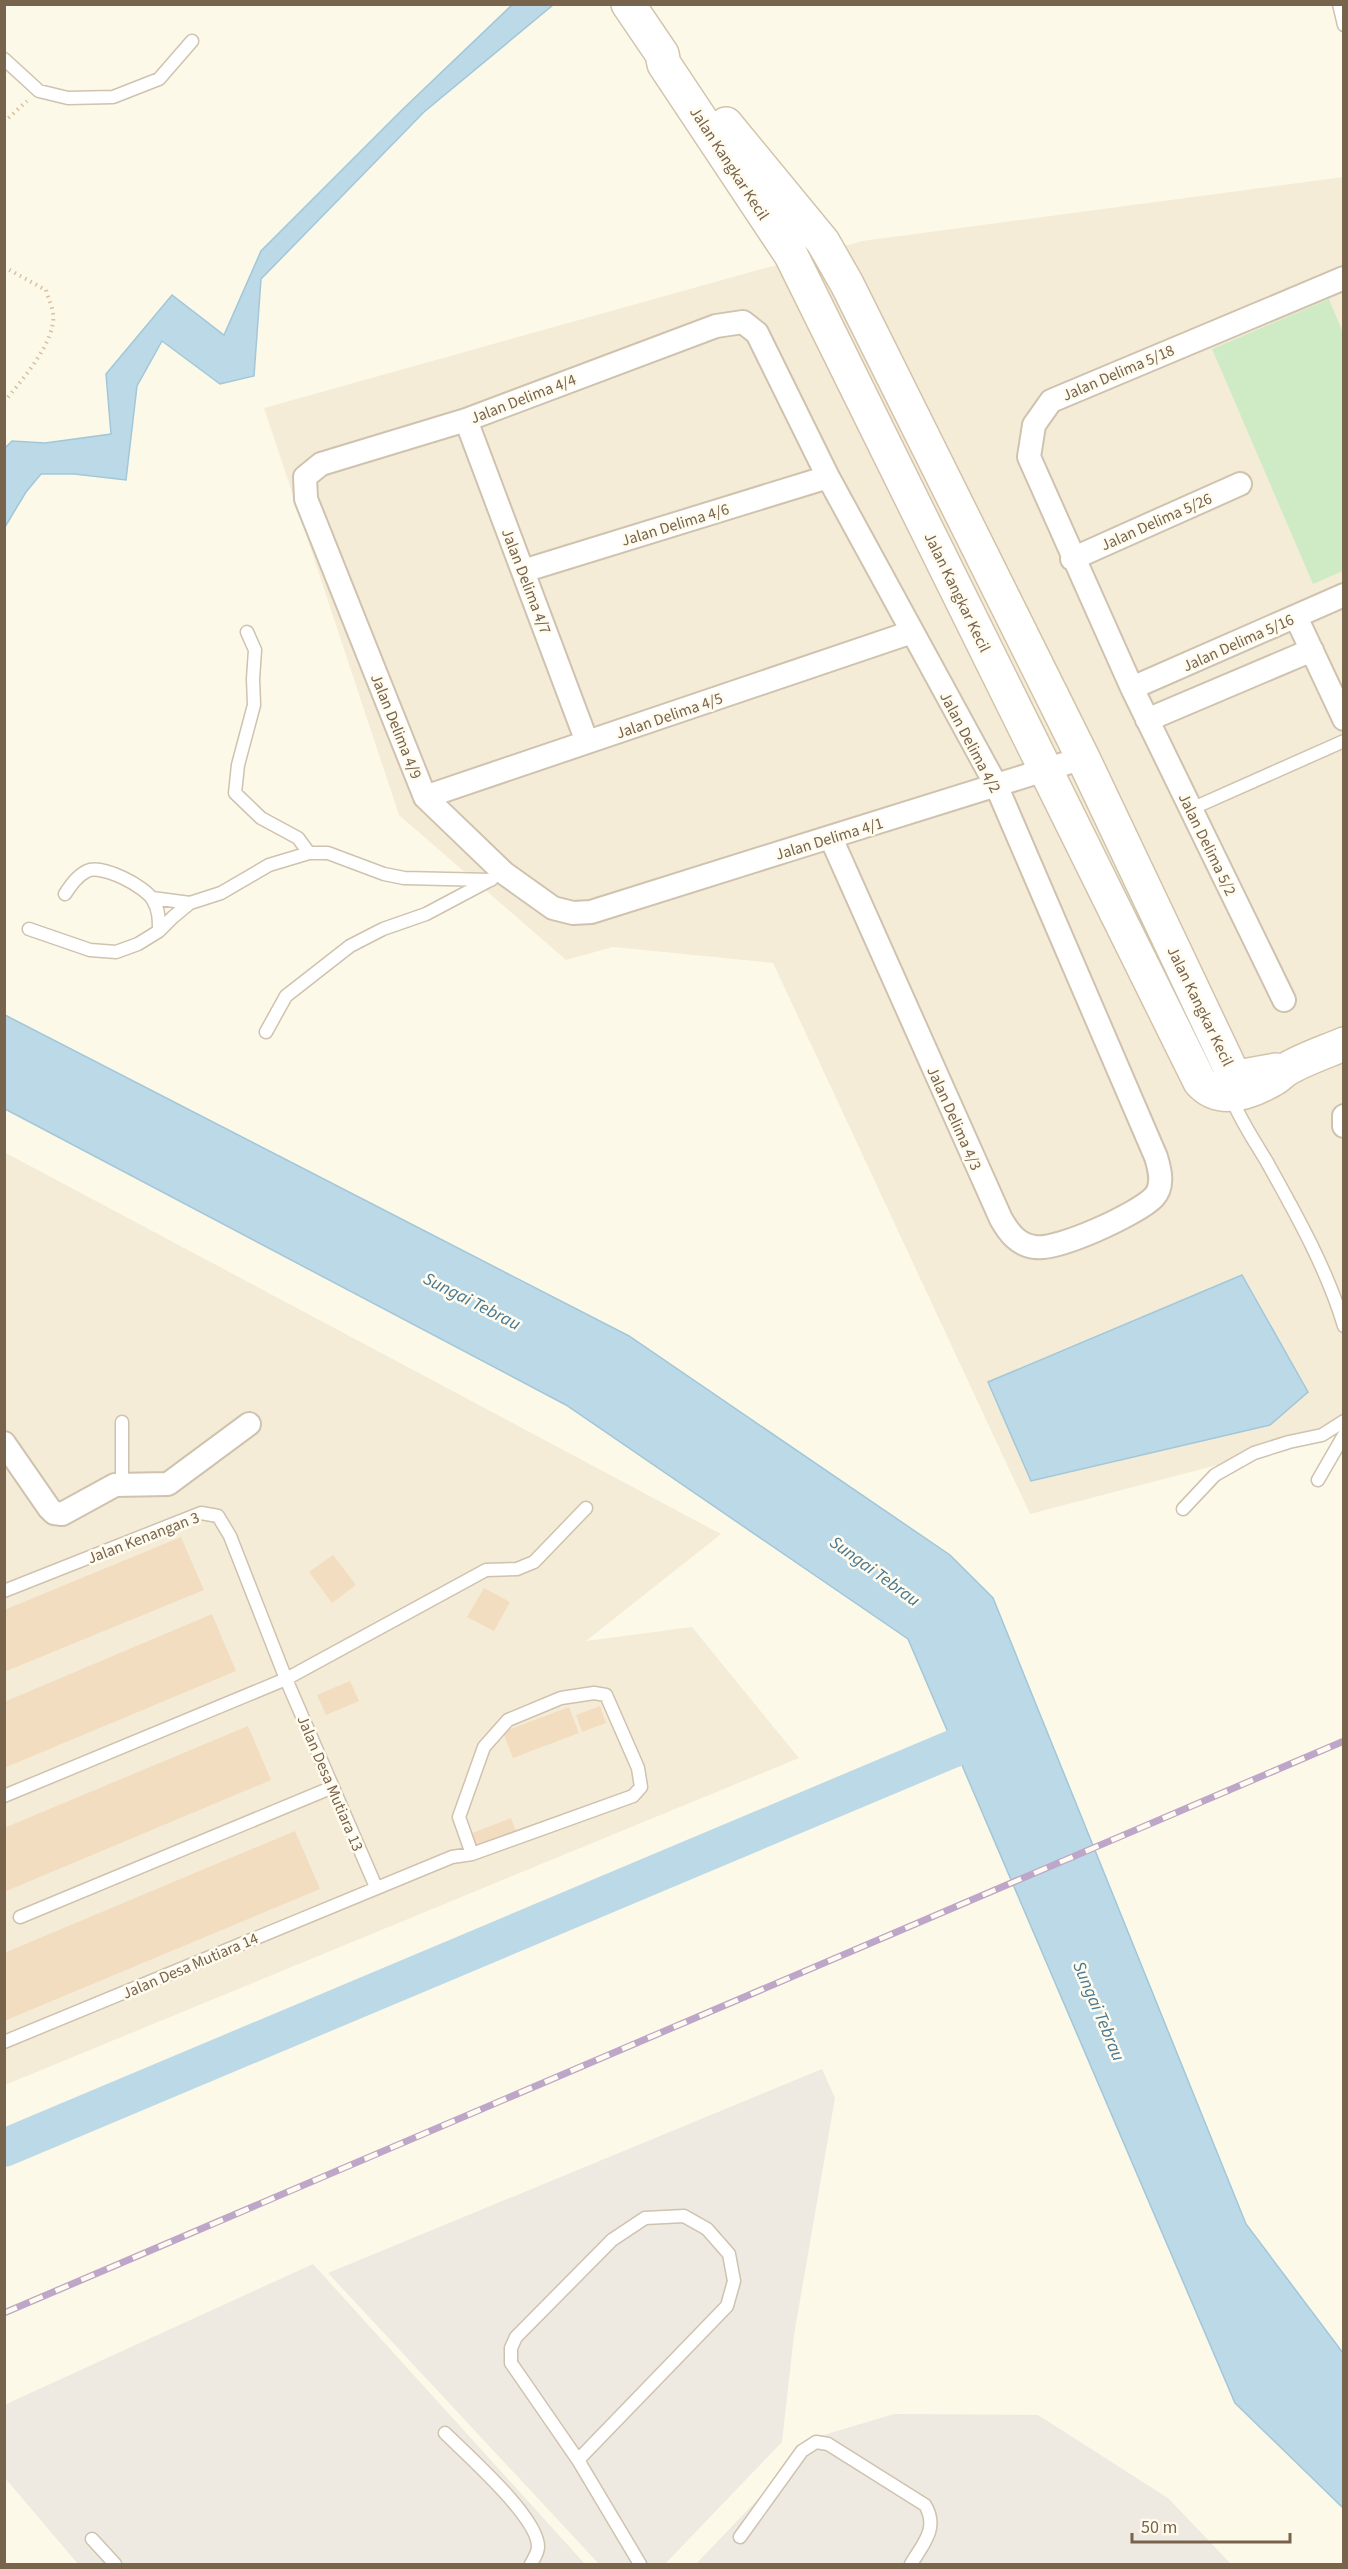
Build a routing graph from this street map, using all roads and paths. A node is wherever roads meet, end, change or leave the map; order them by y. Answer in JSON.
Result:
{"nodes":[{"id":1,"x":628,"y":4,"type":"edge"},
{"id":2,"x":1339,"y":4,"type":"edge"},
{"id":3,"x":1344,"y":25,"type":"edge"},
{"id":4,"x":192,"y":41,"type":"dead end"},
{"id":5,"x":662,"y":54,"type":"junction"},
{"id":6,"x":4,"y":59,"type":"edge"},
{"id":7,"x":39,"y":91,"type":"junction"},
{"id":8,"x":4,"y":122,"type":"edge"},
{"id":9,"x":4,"y":267,"type":"edge"},
{"id":10,"x":1344,"y":278,"type":"edge"},
{"id":11,"x":743,"y":322,"type":"joint"},
{"id":12,"x":4,"y":402,"type":"edge"},
{"id":13,"x":466,"y":420,"type":"junction"},
{"id":14,"x":305,"y":477,"type":"joint"},
{"id":15,"x":828,"y":477,"type":"junction"},
{"id":16,"x":1240,"y":484,"type":"dead end"},
{"id":17,"x":1072,"y":559,"type":"junction"},
{"id":18,"x":523,"y":572,"type":"junction"},
{"id":19,"x":1344,"y":596,"type":"edge"},
{"id":20,"x":1296,"y":617,"type":"junction"},
{"id":21,"x":247,"y":632,"type":"dead end"},
{"id":22,"x":912,"y":632,"type":"junction"},
{"id":23,"x":1312,"y":650,"type":"junction"},
{"id":24,"x":1132,"y":688,"type":"junction"},
{"id":25,"x":1344,"y":719,"type":"edge"},
{"id":26,"x":1148,"y":720,"type":"junction"},
{"id":27,"x":1344,"y":741,"type":"edge"},
{"id":28,"x":587,"y":742,"type":"junction"},
{"id":29,"x":1083,"y":758,"type":"junction"},
{"id":30,"x":1046,"y":769,"type":"junction"},
{"id":31,"x":996,"y":785,"type":"junction"},
{"id":32,"x":425,"y":797,"type":"junction"},
{"id":33,"x":1191,"y":809,"type":"junction"},
{"id":34,"x":831,"y":838,"type":"junction"},
{"id":35,"x":309,"y":854,"type":"junction"},
{"id":36,"x":497,"y":876,"type":"junction"},
{"id":37,"x":64,"y":894,"type":"dead end"},
{"id":38,"x":152,"y":898,"type":"junction"},
{"id":39,"x":190,"y":903,"type":"junction"},
{"id":40,"x":573,"y":913,"type":"joint"},
{"id":41,"x":29,"y":929,"type":"dead end"},
{"id":42,"x":159,"y":931,"type":"junction"},
{"id":43,"x":1284,"y":1000,"type":"dead end"},
{"id":44,"x":266,"y":1032,"type":"dead end"},
{"id":45,"x":1344,"y":1044,"type":"edge"},
{"id":46,"x":1287,"y":1069,"type":"junction"},
{"id":47,"x":1231,"y":1096,"type":"junction"},
{"id":48,"x":1344,"y":1116,"type":"edge"},
{"id":49,"x":1344,"y":1126,"type":"edge"},
{"id":50,"x":1161,"y":1181,"type":"joint"},
{"id":51,"x":1344,"y":1326,"type":"edge"},
{"id":52,"x":1344,"y":1421,"type":"edge"},
{"id":53,"x":122,"y":1422,"type":"dead end"},
{"id":54,"x":249,"y":1424,"type":"dead end"},
{"id":55,"x":1344,"y":1435,"type":"edge"},
{"id":56,"x":4,"y":1443,"type":"edge"},
{"id":57,"x":1318,"y":1479,"type":"dead end"},
{"id":58,"x":122,"y":1484,"type":"junction"},
{"id":59,"x":586,"y":1508,"type":"dead end"},
{"id":60,"x":1183,"y":1509,"type":"dead end"},
{"id":61,"x":4,"y":1591,"type":"edge"},
{"id":62,"x":286,"y":1678,"type":"junction"},
{"id":63,"x":333,"y":1787,"type":"junction"},
{"id":64,"x":4,"y":1796,"type":"edge"},
{"id":65,"x":472,"y":1854,"type":"junction"},
{"id":66,"x":376,"y":1887,"type":"junction"},
{"id":67,"x":20,"y":1917,"type":"dead end"},
{"id":68,"x":4,"y":2042,"type":"edge"},
{"id":69,"x":445,"y":2433,"type":"dead end"},
{"id":70,"x":578,"y":2460,"type":"junction"},
{"id":71,"x":740,"y":2537,"type":"dead end"},
{"id":72,"x":92,"y":2539,"type":"dead end"},
{"id":73,"x":115,"y":2565,"type":"edge"},
{"id":74,"x":531,"y":2565,"type":"edge"},
{"id":75,"x":640,"y":2565,"type":"edge"},
{"id":76,"x":911,"y":2565,"type":"edge"}],
"edges":[{"from":1,"to":5,"type":"street","name":"Jalan Kangkar Kecil"},
{"from":2,"to":3,"type":"lane"},
{"from":4,"to":7,"type":"lane"},
{"from":5,"to":29,"type":"street","name":"Jalan Kangkar Kecil"},
{"from":5,"to":30,"type":"street","name":"Jalan Kangkar Kecil"},
{"from":6,"to":7,"type":"lane"},
{"from":7,"to":8,"type":"path"},
{"from":9,"to":12,"type":"path"},
{"from":10,"to":17,"type":"street","name":"Jalan Delima 5/18"},
{"from":11,"to":13,"type":"street","name":"Jalan Delima 4/4"},
{"from":11,"to":15,"type":"street","name":"Jalan Delima 4/2"},
{"from":13,"to":14,"type":"street","name":"Jalan Delima 4/4"},
{"from":13,"to":18,"type":"street","name":"Jalan Delima 4/7"},
{"from":14,"to":32,"type":"street","name":"Jalan Delima 4/9"},
{"from":15,"to":18,"type":"street","name":"Jalan Delima 4/6"},
{"from":15,"to":22,"type":"street","name":"Jalan Delima 4/2"},
{"from":16,"to":17,"type":"street","name":"Jalan Delima 5/26"},
{"from":17,"to":24,"type":"street","name":"Jalan Delima 5/18"},
{"from":18,"to":28,"type":"street","name":"Jalan Delima 4/7"},
{"from":19,"to":20,"type":"street","name":"Jalan Delima 5/16"},
{"from":20,"to":23,"type":"street"},
{"from":20,"to":24,"type":"street","name":"Jalan Delima 5/16"},
{"from":21,"to":35,"type":"lane"},
{"from":22,"to":28,"type":"street","name":"Jalan Delima 4/5"},
{"from":22,"to":31,"type":"street","name":"Jalan Delima 4/2"},
{"from":23,"to":25,"type":"street"},
{"from":23,"to":26,"type":"street"},
{"from":24,"to":26,"type":"street","name":"Jalan Delima 5/2"},
{"from":26,"to":33,"type":"street","name":"Jalan Delima 5/2"},
{"from":27,"to":33,"type":"lane"},
{"from":28,"to":32,"type":"street","name":"Jalan Delima 4/5"},
{"from":29,"to":30,"type":"street","name":"Jalan Delima 4/1"},
{"from":29,"to":46,"type":"street","name":"Jalan Kangkar Kecil"},
{"from":30,"to":31,"type":"street","name":"Jalan Delima 4/1"},
{"from":30,"to":47,"type":"street","name":"Jalan Kangkar Kecil"},
{"from":31,"to":34,"type":"street","name":"Jalan Delima 4/1"},
{"from":31,"to":50,"type":"street","name":"Jalan Delima 4/2"},
{"from":32,"to":36,"type":"street","name":"Jalan Delima 4/9"},
{"from":33,"to":43,"type":"street","name":"Jalan Delima 5/2"},
{"from":34,"to":40,"type":"street","name":"Jalan Delima 4/1"},
{"from":34,"to":50,"type":"street","name":"Jalan Delima 4/3"},
{"from":35,"to":36,"type":"lane"},
{"from":35,"to":39,"type":"lane"},
{"from":36,"to":40,"type":"street","name":"Jalan Delima 4/9"},
{"from":36,"to":44,"type":"lane"},
{"from":37,"to":38,"type":"lane"},
{"from":38,"to":39,"type":"lane"},
{"from":38,"to":42,"type":"lane"},
{"from":39,"to":42,"type":"lane"},
{"from":41,"to":42,"type":"lane"},
{"from":45,"to":46,"type":"street"},
{"from":46,"to":47,"type":"street"},
{"from":47,"to":51,"type":"lane"},
{"from":48,"to":49,"type":"street"},
{"from":52,"to":60,"type":"lane"},
{"from":53,"to":58,"type":"lane"},
{"from":54,"to":58,"type":"street"},
{"from":55,"to":57,"type":"lane"},
{"from":56,"to":58,"type":"street"},
{"from":59,"to":62,"type":"lane"},
{"from":61,"to":62,"type":"lane","name":"Jalan Kenangan 3"},
{"from":62,"to":63,"type":"lane","name":"Jalan Desa Mutiara 13"},
{"from":62,"to":64,"type":"lane"},
{"from":63,"to":66,"type":"lane","name":"Jalan Desa Mutiara 13"},
{"from":63,"to":67,"type":"lane"},
{"from":65,"to":65,"type":"lane","name":"Jalan Desa Mutiara 14"},
{"from":65,"to":66,"type":"lane","name":"Jalan Desa Mutiara 14"},
{"from":66,"to":68,"type":"lane","name":"Jalan Desa Mutiara 14"},
{"from":69,"to":74,"type":"lane"},
{"from":70,"to":70,"type":"lane"},
{"from":70,"to":75,"type":"lane"},
{"from":71,"to":76,"type":"lane"},
{"from":72,"to":73,"type":"lane"}]}
